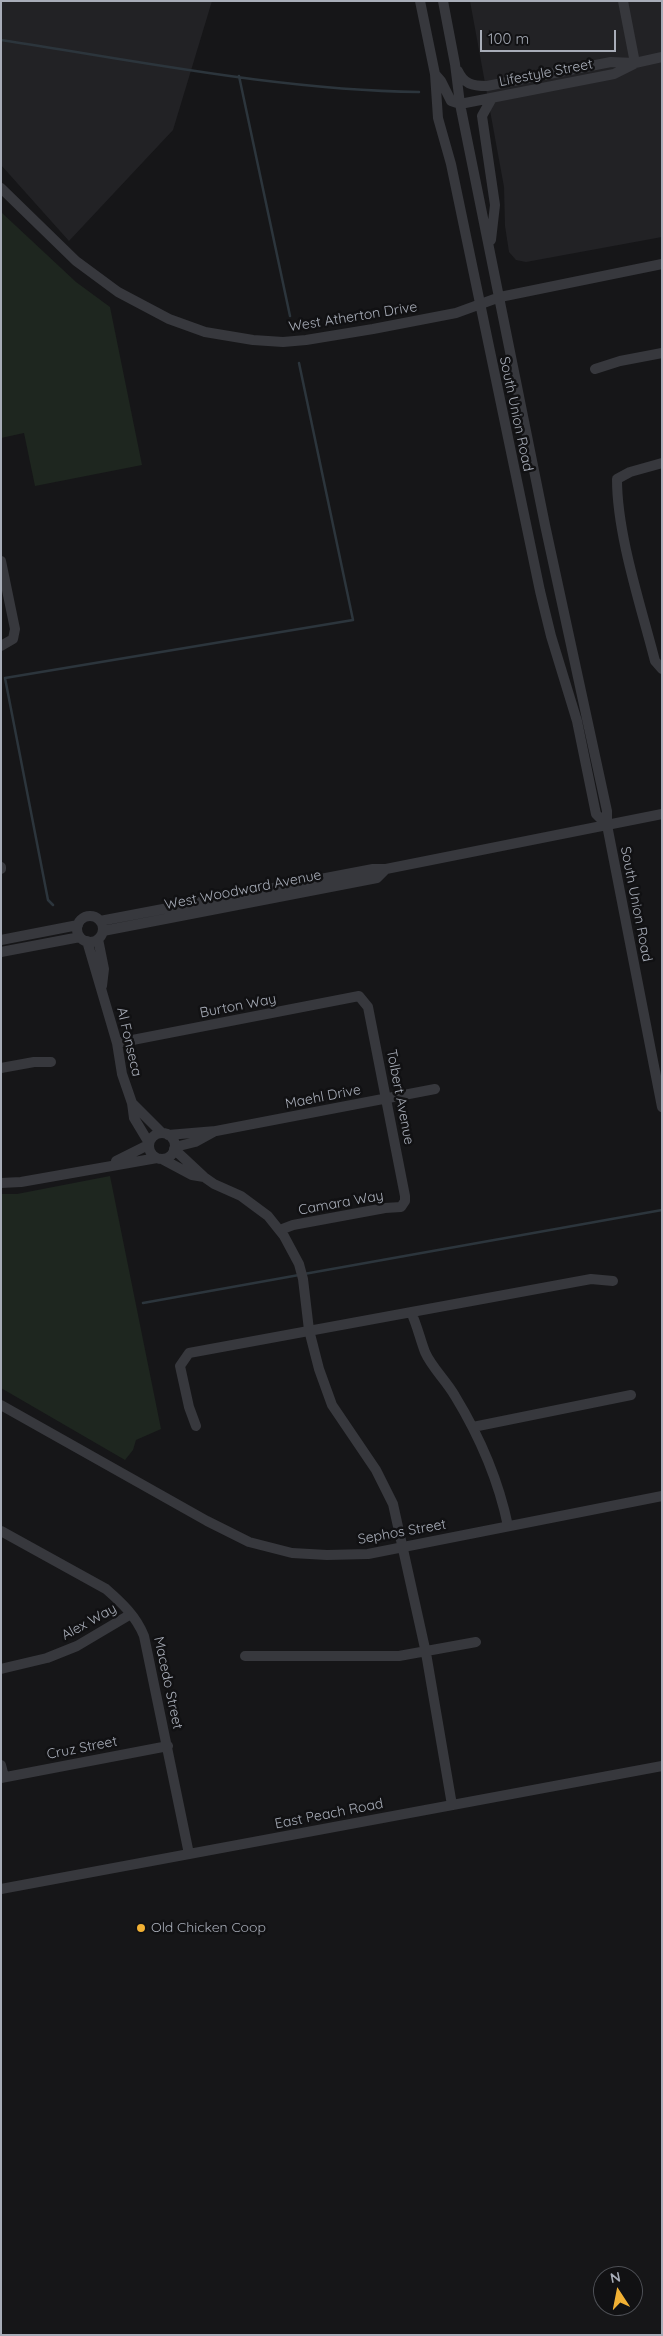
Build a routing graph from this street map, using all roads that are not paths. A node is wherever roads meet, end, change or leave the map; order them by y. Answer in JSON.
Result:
{"nodes":[{"id":1,"x":420,"y":1,"type":"edge"},
{"id":2,"x":443,"y":1,"type":"edge"},
{"id":3,"x":623,"y":1,"type":"edge"},
{"id":4,"x":662,"y":58,"type":"edge"},
{"id":5,"x":635,"y":63,"type":"junction"},
{"id":6,"x":455,"y":64,"type":"junction"},
{"id":7,"x":435,"y":74,"type":"junction"},
{"id":8,"x":492,"y":98,"type":"junction"},
{"id":9,"x":460,"y":104,"type":"junction"},
{"id":10,"x":1,"y":188,"type":"edge"},
{"id":11,"x":490,"y":248,"type":"junction"},
{"id":12,"x":662,"y":264,"type":"edge"},
{"id":13,"x":500,"y":297,"type":"junction"},
{"id":14,"x":479,"y":304,"type":"junction"},
{"id":15,"x":662,"y":353,"type":"edge"},
{"id":16,"x":595,"y":369,"type":"dead end"},
{"id":17,"x":662,"y":463,"type":"edge"},
{"id":18,"x":1,"y":561,"type":"edge"},
{"id":19,"x":1,"y":646,"type":"edge"},
{"id":20,"x":662,"y":669,"type":"edge"},
{"id":21,"x":662,"y":814,"type":"edge"},
{"id":22,"x":607,"y":825,"type":"junction"},
{"id":23,"x":386,"y":870,"type":"junction"},
{"id":24,"x":100,"y":921,"type":"junction"},
{"id":25,"x":78,"y":925,"type":"junction"},
{"id":26,"x":92,"y":937,"type":"junction"},
{"id":27,"x":1,"y":940,"type":"edge"},
{"id":28,"x":1,"y":952,"type":"edge"},
{"id":29,"x":364,"y":1000,"type":"joint"},
{"id":30,"x":117,"y":1043,"type":"junction"},
{"id":31,"x":662,"y":1045,"type":"edge"},
{"id":32,"x":651,"y":1047,"type":"junction"},
{"id":33,"x":51,"y":1062,"type":"dead end"},
{"id":34,"x":1,"y":1068,"type":"edge"},
{"id":35,"x":435,"y":1089,"type":"dead end"},
{"id":36,"x":387,"y":1099,"type":"junction"},
{"id":37,"x":132,"y":1103,"type":"junction"},
{"id":38,"x":662,"y":1107,"type":"edge"},
{"id":39,"x":216,"y":1131,"type":"junction"},
{"id":40,"x":165,"y":1134,"type":"junction"},
{"id":41,"x":195,"y":1142,"type":"junction"},
{"id":42,"x":149,"y":1144,"type":"junction"},
{"id":43,"x":174,"y":1148,"type":"junction"},
{"id":44,"x":160,"y":1159,"type":"junction"},
{"id":45,"x":187,"y":1160,"type":"junction"},
{"id":46,"x":104,"y":1167,"type":"junction"},
{"id":47,"x":204,"y":1177,"type":"junction"},
{"id":48,"x":1,"y":1183,"type":"edge"},
{"id":49,"x":405,"y":1202,"type":"joint"},
{"id":50,"x":280,"y":1230,"type":"junction"},
{"id":51,"x":613,"y":1281,"type":"dead end"},
{"id":52,"x":412,"y":1312,"type":"junction"},
{"id":53,"x":309,"y":1330,"type":"junction"},
{"id":54,"x":632,"y":1395,"type":"dead end"},
{"id":55,"x":1,"y":1405,"type":"edge"},
{"id":56,"x":196,"y":1426,"type":"dead end"},
{"id":57,"x":473,"y":1427,"type":"junction"},
{"id":58,"x":662,"y":1496,"type":"edge"},
{"id":59,"x":508,"y":1526,"type":"junction"},
{"id":60,"x":1,"y":1531,"type":"edge"},
{"id":61,"x":403,"y":1546,"type":"junction"},
{"id":62,"x":132,"y":1614,"type":"junction"},
{"id":63,"x":476,"y":1642,"type":"dead end"},
{"id":64,"x":426,"y":1653,"type":"junction"},
{"id":65,"x":245,"y":1656,"type":"dead end"},
{"id":66,"x":1,"y":1669,"type":"edge"},
{"id":67,"x":168,"y":1746,"type":"junction"},
{"id":68,"x":1,"y":1765,"type":"edge"},
{"id":69,"x":662,"y":1766,"type":"edge"},
{"id":70,"x":3,"y":1777,"type":"edge"},
{"id":71,"x":452,"y":1806,"type":"junction"},
{"id":72,"x":189,"y":1854,"type":"junction"},
{"id":73,"x":1,"y":1889,"type":"edge"}],
"edges":[{"from":1,"to":7,"type":"street","name":"South Union Road"},
{"from":2,"to":6,"type":"street","name":"South Union Road"},
{"from":3,"to":5,"type":"street"},
{"from":4,"to":5,"type":"street","name":"Lifestyle Street"},
{"from":5,"to":6,"type":"street","name":"Lifestyle Street"},
{"from":5,"to":8,"type":"street","name":"Lifestyle Street"},
{"from":6,"to":9,"type":"street","name":"South Union Road"},
{"from":7,"to":9,"type":"street"},
{"from":7,"to":14,"type":"street","name":"South Union Road"},
{"from":8,"to":9,"type":"street","name":"Lifestyle Street"},
{"from":8,"to":11,"type":"street"},
{"from":9,"to":11,"type":"street","name":"South Union Road"},
{"from":10,"to":14,"type":"street","name":"West Atherton Drive"},
{"from":11,"to":13,"type":"street","name":"South Union Road"},
{"from":12,"to":13,"type":"street","name":"West Atherton Drive"},
{"from":13,"to":14,"type":"street","name":"West Atherton Drive"},
{"from":13,"to":22,"type":"street","name":"South Union Road"},
{"from":14,"to":22,"type":"street","name":"South Union Road"},
{"from":15,"to":16,"type":"street"},
{"from":17,"to":20,"type":"street"},
{"from":18,"to":19,"type":"street"},
{"from":21,"to":22,"type":"street","name":"West Woodward Avenue"},
{"from":22,"to":23,"type":"street","name":"West Woodward Avenue"},
{"from":22,"to":32,"type":"street","name":"South Union Road"},
{"from":23,"to":24,"type":"street","name":"West Woodward Avenue"},
{"from":23,"to":26,"type":"street","name":"West Woodward Avenue"},
{"from":24,"to":25,"type":"street","name":"West Woodward Avenue"},
{"from":24,"to":26,"type":"street"},
{"from":25,"to":26,"type":"street"},
{"from":25,"to":27,"type":"street"},
{"from":26,"to":28,"type":"street","name":"West Woodward Avenue"},
{"from":26,"to":30,"type":"street","name":"Al Fonseca"},
{"from":29,"to":30,"type":"street","name":"Burton Way"},
{"from":29,"to":36,"type":"street","name":"Tolbert Avenue"},
{"from":30,"to":37,"type":"street","name":"Al Fonseca"},
{"from":31,"to":32,"type":"street"},
{"from":32,"to":38,"type":"street","name":"South Union Road"},
{"from":33,"to":34,"type":"street"},
{"from":35,"to":36,"type":"street","name":"Maehl Drive"},
{"from":36,"to":39,"type":"street","name":"Maehl Drive"},
{"from":36,"to":49,"type":"street","name":"Tolbert Avenue"},
{"from":37,"to":40,"type":"street","name":"Al Fonseca"},
{"from":37,"to":42,"type":"street","name":"Al Fonseca"},
{"from":39,"to":40,"type":"street","name":"Maehl Drive"},
{"from":39,"to":41,"type":"street","name":"Maehl Drive"},
{"from":40,"to":42,"type":"street"},
{"from":40,"to":43,"type":"street"},
{"from":41,"to":43,"type":"street","name":"Maehl Drive"},
{"from":41,"to":45,"type":"street"},
{"from":42,"to":44,"type":"street"},
{"from":42,"to":46,"type":"street"},
{"from":43,"to":44,"type":"street"},
{"from":43,"to":45,"type":"street"},
{"from":44,"to":46,"type":"street"},
{"from":44,"to":47,"type":"street"},
{"from":45,"to":47,"type":"street"},
{"from":46,"to":48,"type":"street"},
{"from":47,"to":50,"type":"street"},
{"from":49,"to":50,"type":"street","name":"Camara Way"},
{"from":50,"to":53,"type":"street"},
{"from":51,"to":52,"type":"street"},
{"from":52,"to":53,"type":"street"},
{"from":52,"to":57,"type":"street"},
{"from":53,"to":56,"type":"street"},
{"from":53,"to":61,"type":"street"},
{"from":54,"to":57,"type":"street"},
{"from":55,"to":61,"type":"street","name":"Sephos Street"},
{"from":57,"to":59,"type":"street"},
{"from":58,"to":59,"type":"street","name":"Sephos Street"},
{"from":59,"to":61,"type":"street","name":"Sephos Street"},
{"from":60,"to":62,"type":"street","name":"Macedo Street"},
{"from":61,"to":64,"type":"street"},
{"from":62,"to":66,"type":"street","name":"Alex Way"},
{"from":62,"to":67,"type":"street","name":"Macedo Street"},
{"from":63,"to":64,"type":"street"},
{"from":64,"to":65,"type":"street"},
{"from":64,"to":71,"type":"street"},
{"from":67,"to":70,"type":"street","name":"Cruz Street"},
{"from":67,"to":72,"type":"street","name":"Macedo Street"},
{"from":68,"to":70,"type":"street"},
{"from":69,"to":71,"type":"street","name":"East Peach Road"},
{"from":71,"to":72,"type":"street","name":"East Peach Road"},
{"from":72,"to":73,"type":"street","name":"East Peach Road"}]}
